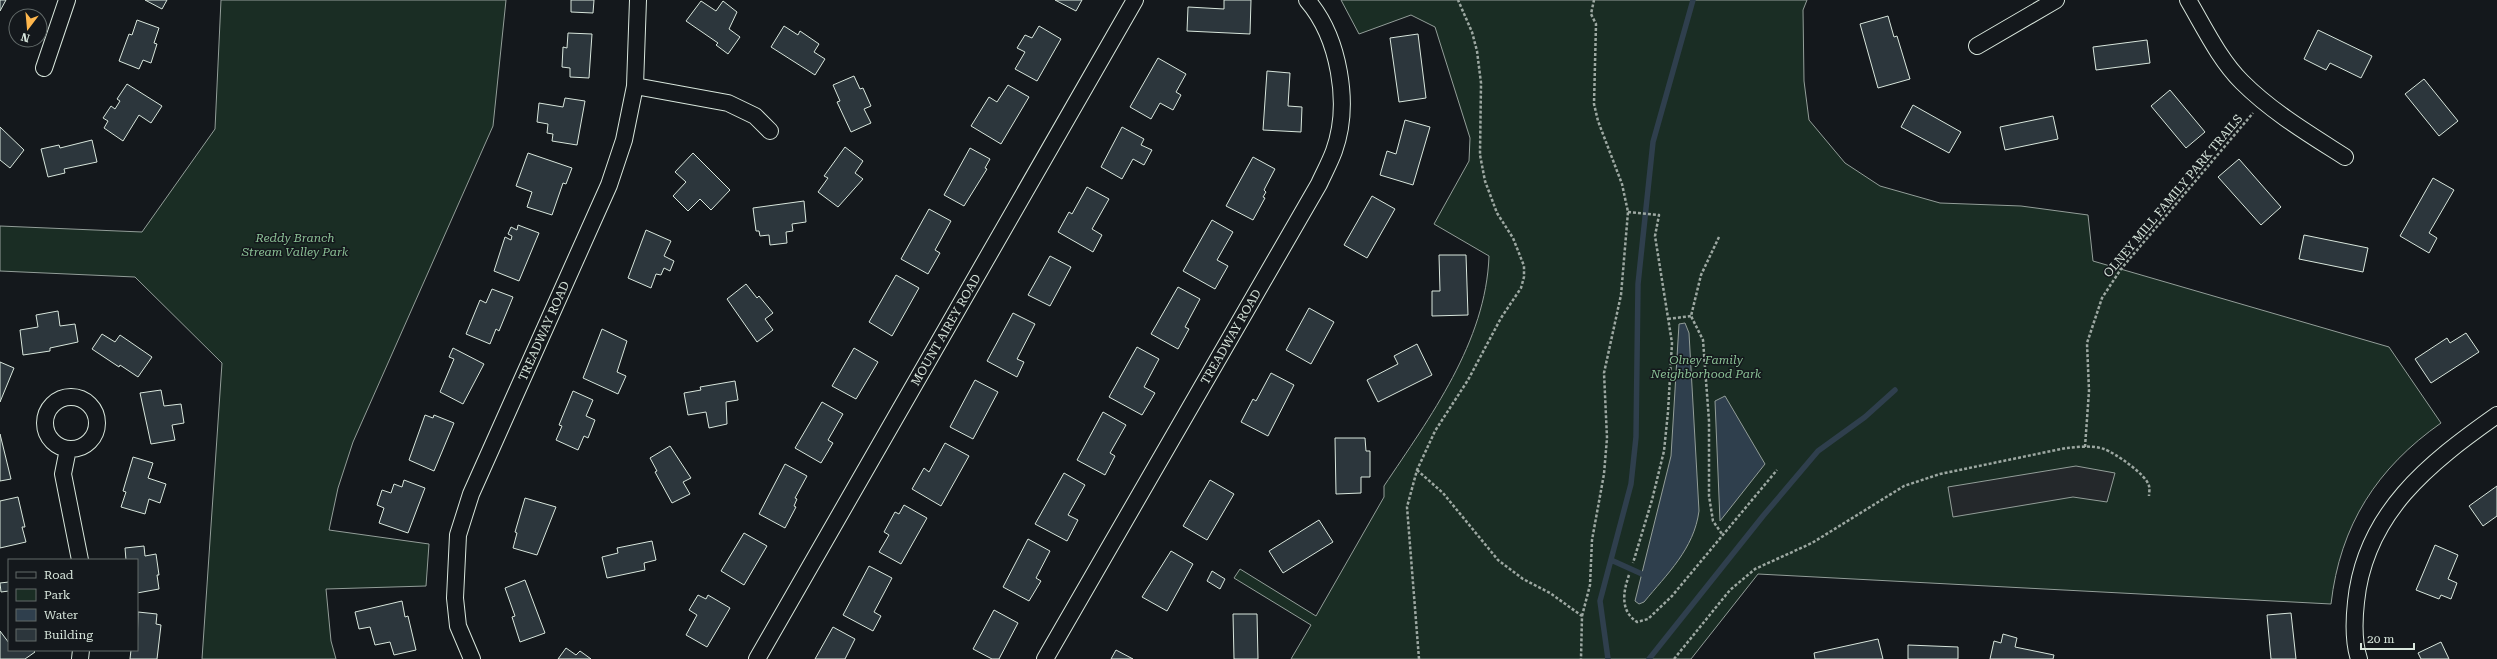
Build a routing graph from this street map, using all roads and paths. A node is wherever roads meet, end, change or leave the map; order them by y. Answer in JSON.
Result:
{"nodes":[{"id":1,"x":67,"y":0,"type":"edge"},
{"id":2,"x":638,"y":0,"type":"edge"},
{"id":3,"x":1135,"y":0,"type":"edge"},
{"id":4,"x":1307,"y":0,"type":"edge"},
{"id":5,"x":1458,"y":0,"type":"edge"},
{"id":6,"x":1594,"y":0,"type":"edge"},
{"id":7,"x":2056,"y":0,"type":"edge"},
{"id":8,"x":2188,"y":0,"type":"edge"},
{"id":9,"x":1977,"y":46,"type":"dead end"},
{"id":10,"x":44,"y":68,"type":"dead end"},
{"id":11,"x":634,"y":86,"type":"junction"},
{"id":12,"x":2264,"y":101,"type":"junction"},
{"id":13,"x":770,"y":131,"type":"dead end"},
{"id":14,"x":2345,"y":157,"type":"dead end"},
{"id":15,"x":1628,"y":212,"type":"junction"},
{"id":16,"x":1719,"y":237,"type":"dead end"},
{"id":17,"x":1691,"y":316,"type":"junction"},
{"id":18,"x":1668,"y":319,"type":"junction"},
{"id":19,"x":2497,"y":415,"type":"edge"},
{"id":20,"x":2085,"y":446,"type":"junction"},
{"id":21,"x":68,"y":449,"type":"dead end"},
{"id":22,"x":1417,"y":470,"type":"junction"},
{"id":23,"x":1777,"y":470,"type":"dead end"},
{"id":24,"x":2149,"y":496,"type":"dead end"},
{"id":25,"x":1722,"y":534,"type":"junction"},
{"id":26,"x":80,"y":559,"type":"edge"},
{"id":27,"x":1633,"y":563,"type":"dead end"},
{"id":28,"x":1629,"y":575,"type":"dead end"},
{"id":29,"x":1582,"y":616,"type":"junction"},
{"id":30,"x":472,"y":659,"type":"edge"},
{"id":31,"x":757,"y":659,"type":"edge"},
{"id":32,"x":1045,"y":659,"type":"edge"},
{"id":33,"x":1419,"y":659,"type":"edge"},
{"id":34,"x":1580,"y":659,"type":"edge"},
{"id":35,"x":1674,"y":659,"type":"edge"},
{"id":36,"x":2359,"y":659,"type":"edge"}],
"edges":[{"from":1,"to":10,"type":"street"},
{"from":2,"to":11,"type":"street","name":"TREADWAY ROAD"},
{"from":3,"to":31,"type":"street","name":"MOUNT AIREY ROAD"},
{"from":4,"to":32,"type":"street","name":"TREADWAY ROAD"},
{"from":5,"to":22,"type":"path"},
{"from":6,"to":15,"type":"path"},
{"from":7,"to":9,"type":"street"},
{"from":8,"to":12,"type":"street"},
{"from":11,"to":13,"type":"street"},
{"from":11,"to":30,"type":"street","name":"TREADWAY ROAD"},
{"from":12,"to":14,"type":"street"},
{"from":12,"to":20,"type":"path","name":"OLNEY MILL FAMILY PARK TRAILS"},
{"from":15,"to":18,"type":"path"},
{"from":15,"to":29,"type":"path"},
{"from":16,"to":17,"type":"path"},
{"from":17,"to":18,"type":"path"},
{"from":17,"to":25,"type":"path"},
{"from":18,"to":27,"type":"path"},
{"from":19,"to":36,"type":"street"},
{"from":20,"to":24,"type":"path"},
{"from":20,"to":35,"type":"path"},
{"from":21,"to":26,"type":"street"},
{"from":22,"to":29,"type":"path"},
{"from":22,"to":33,"type":"path"},
{"from":23,"to":25,"type":"path"},
{"from":25,"to":28,"type":"path"},
{"from":29,"to":34,"type":"path"}]}
